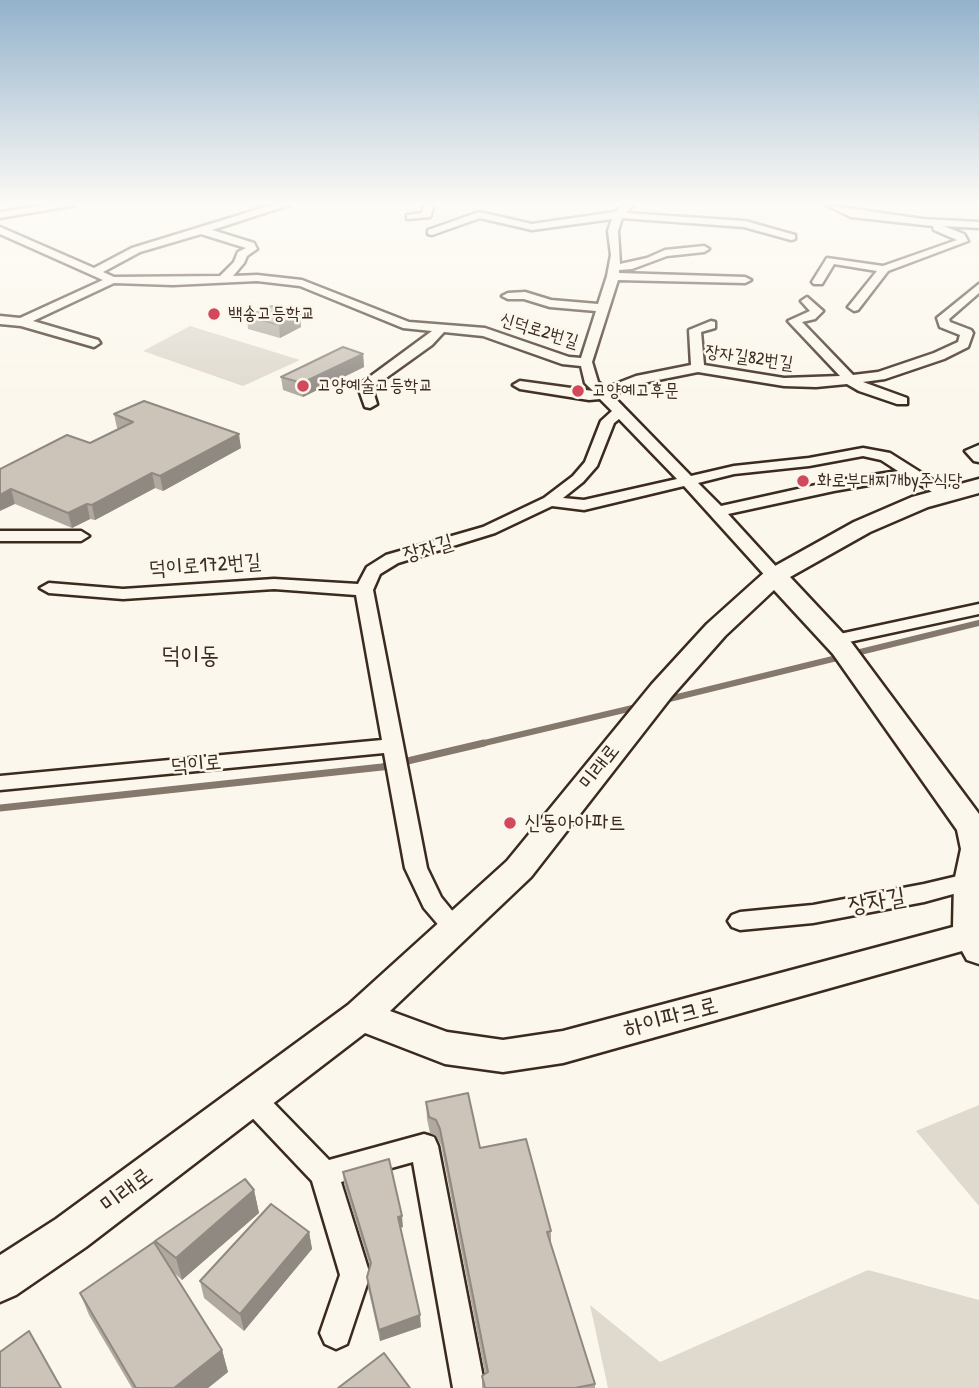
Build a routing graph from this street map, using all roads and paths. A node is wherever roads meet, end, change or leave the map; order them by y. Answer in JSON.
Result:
{"nodes":[{"id":1,"x":884,"y":269,"type":"edge"},
{"id":2,"x":88,"y":270,"type":"edge"},
{"id":3,"x":97,"y":270,"type":"edge"},
{"id":4,"x":233,"y":270,"type":"edge"},
{"id":5,"x":618,"y":270,"type":"edge"},
{"id":6,"x":825,"y":270,"type":"edge"},
{"id":7,"x":613,"y":271,"type":"junction"},
{"id":8,"x":93,"y":272,"type":"junction"},
{"id":9,"x":112,"y":280,"type":"junction"},
{"id":10,"x":223,"y":280,"type":"junction"},
{"id":11,"x":746,"y":280,"type":"dead end"},
{"id":12,"x":818,"y":282,"type":"dead end"},
{"id":13,"x":979,"y":288,"type":"edge"},
{"id":14,"x":508,"y":296,"type":"dead end"},
{"id":15,"x":974,"y":299,"type":"edge"},
{"id":16,"x":807,"y":300,"type":"dead end"},
{"id":17,"x":854,"y":307,"type":"dead end"},
{"id":18,"x":603,"y":308,"type":"junction"},
{"id":19,"x":0,"y":320,"type":"edge"},
{"id":20,"x":22,"y":323,"type":"junction"},
{"id":21,"x":711,"y":326,"type":"dead end"},
{"id":22,"x":440,"y":329,"type":"junction"},
{"id":23,"x":94,"y":343,"type":"dead end"},
{"id":24,"x":586,"y":362,"type":"junction"},
{"id":25,"x":698,"y":368,"type":"junction"},
{"id":26,"x":851,"y":380,"type":"junction"},
{"id":27,"x":520,"y":385,"type":"dead end"},
{"id":28,"x":604,"y":394,"type":"junction"},
{"id":29,"x":902,"y":401,"type":"dead end"},
{"id":30,"x":370,"y":404,"type":"dead end"},
{"id":31,"x":621,"y":411,"type":"junction"},
{"id":32,"x":979,"y":449,"type":"edge"},
{"id":33,"x":979,"y":458,"type":"edge"},
{"id":34,"x":912,"y":473,"type":"junction"},
{"id":35,"x":686,"y":479,"type":"junction"},
{"id":36,"x":979,"y":486,"type":"edge"},
{"id":37,"x":947,"y":495,"type":"junction"},
{"id":38,"x":549,"y":500,"type":"junction"},
{"id":39,"x":717,"y":512,"type":"junction"},
{"id":40,"x":0,"y":536,"type":"edge"},
{"id":41,"x":81,"y":536,"type":"dead end"},
{"id":42,"x":775,"y":576,"type":"junction"},
{"id":43,"x":49,"y":588,"type":"dead end"},
{"id":44,"x":363,"y":590,"type":"junction"},
{"id":45,"x":979,"y":609,"type":"edge"},
{"id":46,"x":845,"y":653,"type":"junction"},
{"id":47,"x":394,"y":751,"type":"junction"},
{"id":48,"x":0,"y":783,"type":"edge"},
{"id":49,"x":975,"y":881,"type":"edge"},
{"id":50,"x":740,"y":921,"type":"dead end"},
{"id":51,"x":455,"y":929,"type":"junction"},
{"id":52,"x":976,"y":939,"type":"edge"},
{"id":53,"x":361,"y":1016,"type":"junction"},
{"id":54,"x":251,"y":1098,"type":"junction"},
{"id":55,"x":324,"y":1174,"type":"junction"},
{"id":56,"x":0,"y":1280,"type":"edge"},
{"id":57,"x":336,"y":1333,"type":"dead end"},
{"id":58,"x":469,"y":1388,"type":"edge"}],
"edges":[{"from":1,"to":17,"type":"street"},
{"from":2,"to":8,"type":"street","name":"신덕로2번길"},
{"from":3,"to":8,"type":"street"},
{"from":4,"to":10,"type":"street"},
{"from":5,"to":7,"type":"street"},
{"from":6,"to":12,"type":"street"},
{"from":7,"to":11,"type":"street"},
{"from":7,"to":18,"type":"street"},
{"from":8,"to":9,"type":"street","name":"신덕로2번길"},
{"from":9,"to":10,"type":"street","name":"신덕로2번길"},
{"from":9,"to":20,"type":"street","name":"신덕로2번길"},
{"from":10,"to":22,"type":"street","name":"신덕로2번길"},
{"from":13,"to":15,"type":"street","name":"장자길82번길"},
{"from":14,"to":18,"type":"street"},
{"from":15,"to":26,"type":"street","name":"장자길82번길"},
{"from":16,"to":26,"type":"street","name":"장자길82번길"},
{"from":18,"to":24,"type":"street"},
{"from":19,"to":20,"type":"street"},
{"from":20,"to":23,"type":"street"},
{"from":21,"to":25,"type":"street"},
{"from":22,"to":24,"type":"street","name":"신덕로2번길"},
{"from":22,"to":30,"type":"street"},
{"from":24,"to":28,"type":"street"},
{"from":25,"to":26,"type":"street","name":"장자길82번길"},
{"from":25,"to":28,"type":"street","name":"장자길82번길"},
{"from":26,"to":29,"type":"street"},
{"from":27,"to":28,"type":"street"},
{"from":28,"to":31,"type":"street"},
{"from":31,"to":35,"type":"street"},
{"from":31,"to":38,"type":"street","name":"장자길"},
{"from":32,"to":33,"type":"street"},
{"from":34,"to":35,"type":"street"},
{"from":34,"to":37,"type":"street"},
{"from":34,"to":39,"type":"street"},
{"from":35,"to":38,"type":"street"},
{"from":35,"to":39,"type":"street"},
{"from":36,"to":37,"type":"street","name":"미래로"},
{"from":37,"to":42,"type":"street","name":"미래로"},
{"from":38,"to":44,"type":"street","name":"장자길"},
{"from":39,"to":42,"type":"street"},
{"from":40,"to":41,"type":"street"},
{"from":42,"to":46,"type":"street"},
{"from":42,"to":51,"type":"street","name":"미래로"},
{"from":43,"to":44,"type":"street","name":"덕이로172번길"},
{"from":44,"to":47,"type":"street"},
{"from":45,"to":46,"type":"street"},
{"from":46,"to":49,"type":"street"},
{"from":47,"to":48,"type":"street","name":"덕이로"},
{"from":47,"to":51,"type":"street"},
{"from":49,"to":50,"type":"street","name":"장자길"},
{"from":49,"to":52,"type":"street"},
{"from":51,"to":53,"type":"street","name":"미래로"},
{"from":52,"to":53,"type":"street","name":"하이파크로"},
{"from":53,"to":54,"type":"street","name":"미래로"},
{"from":54,"to":55,"type":"street"},
{"from":54,"to":56,"type":"street","name":"미래로"},
{"from":55,"to":57,"type":"street"},
{"from":55,"to":58,"type":"street"}]}
